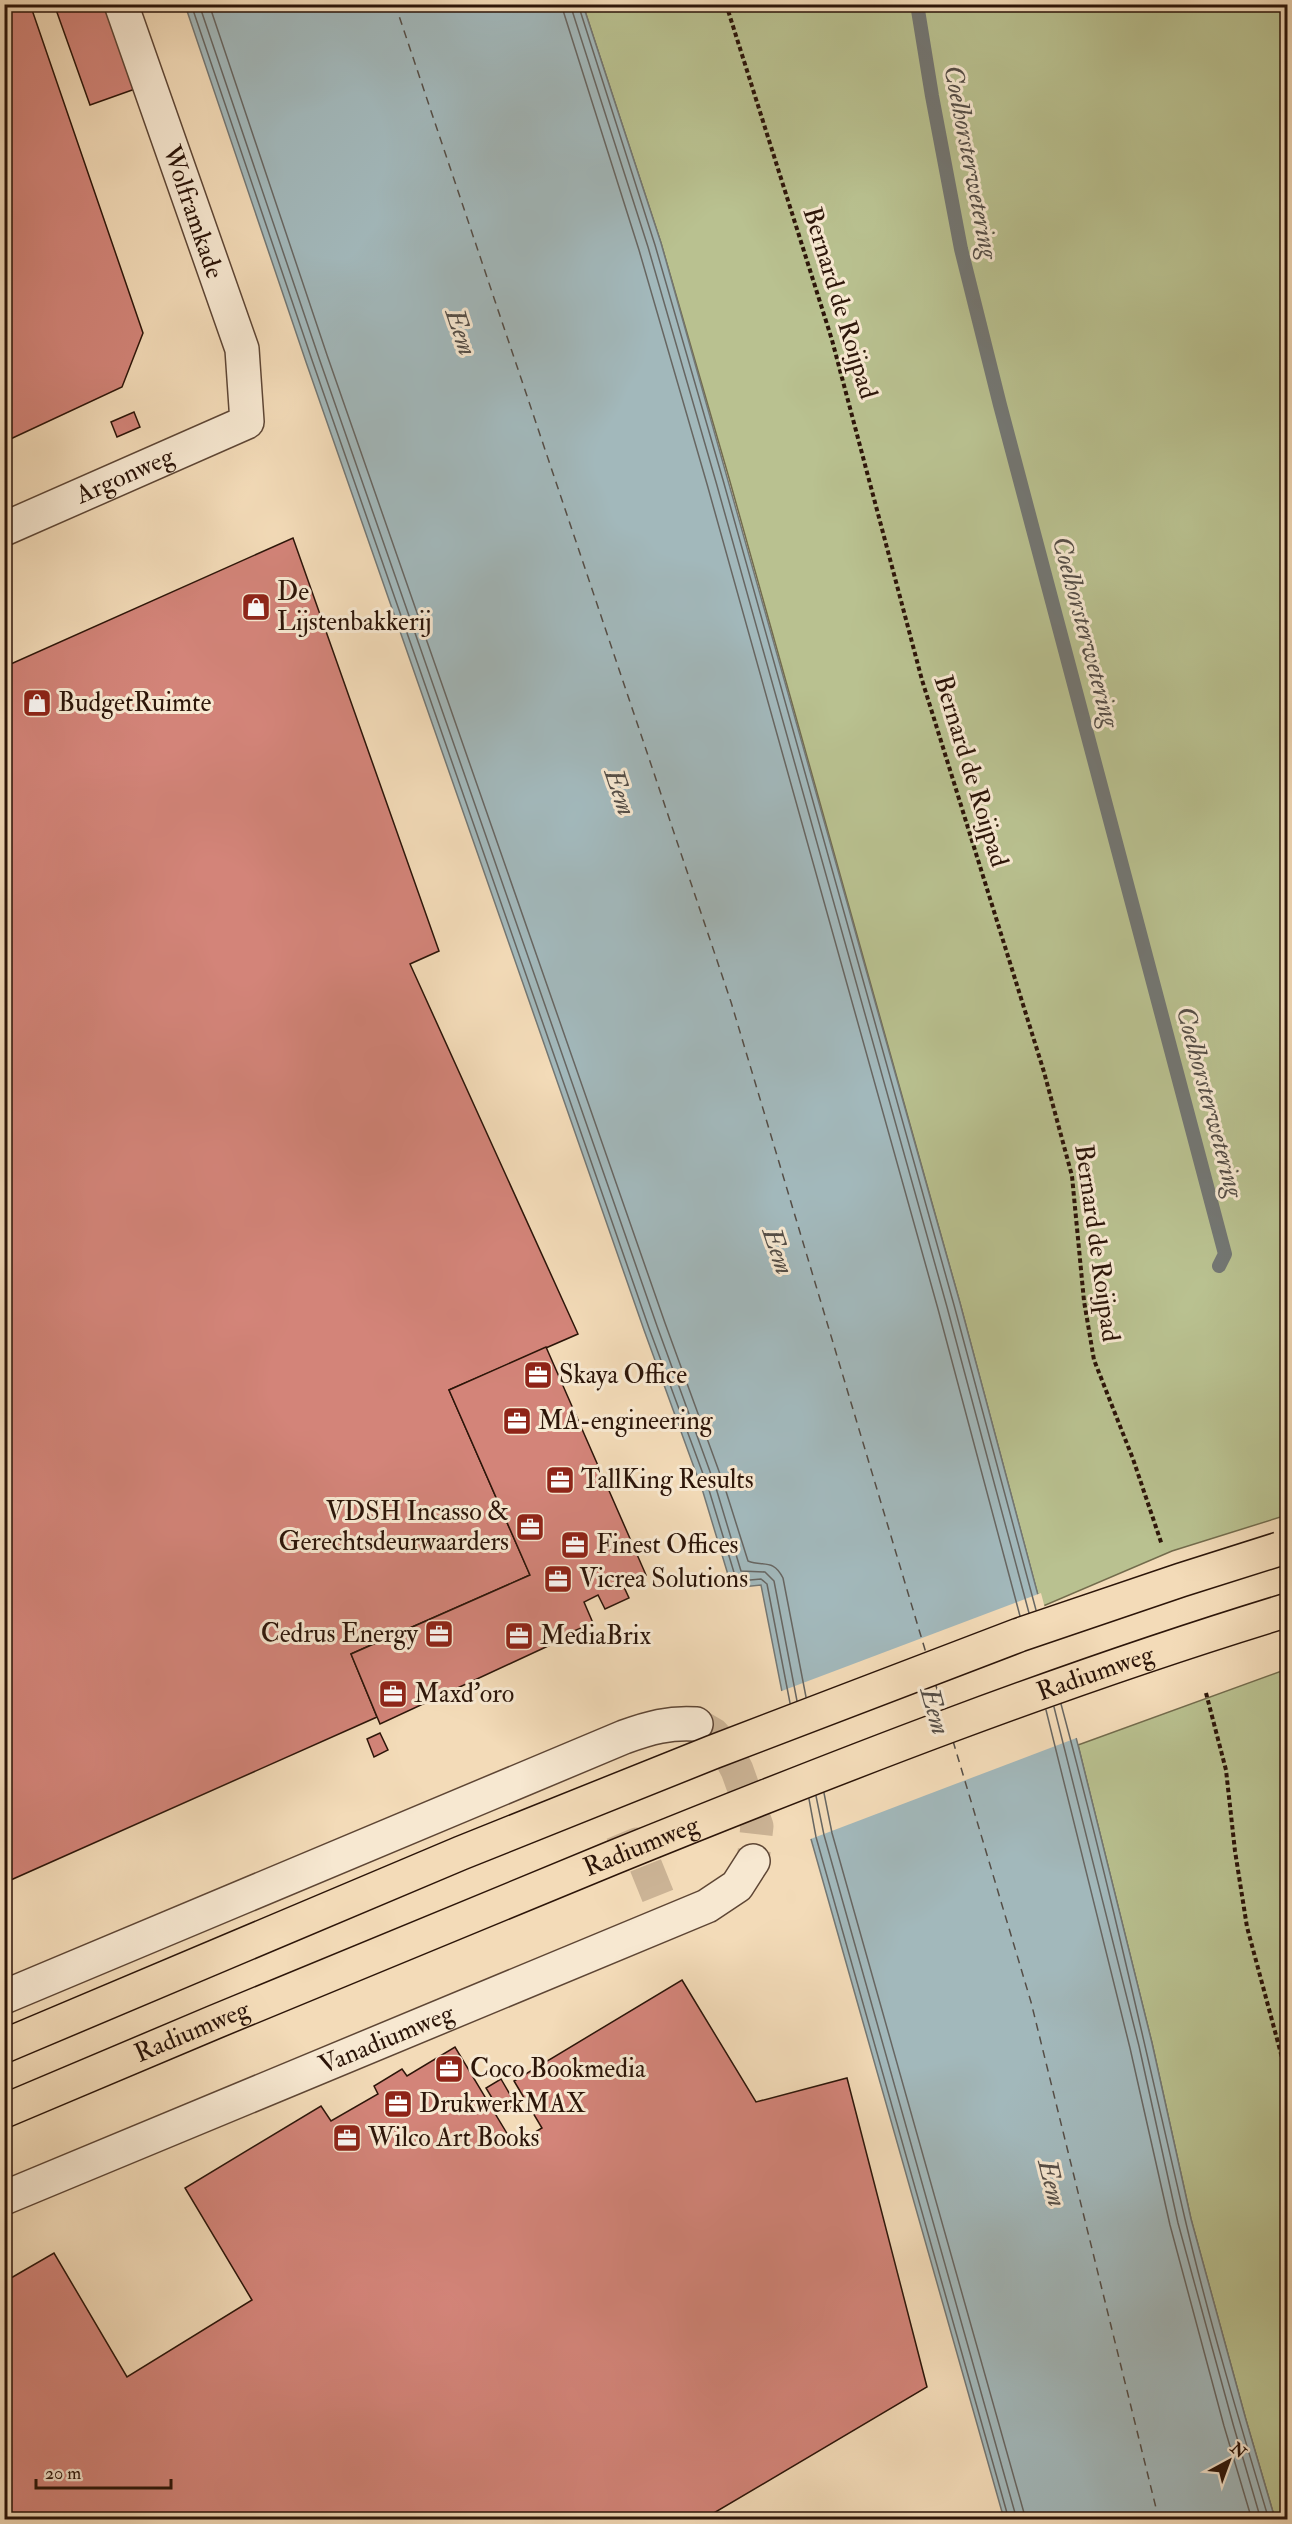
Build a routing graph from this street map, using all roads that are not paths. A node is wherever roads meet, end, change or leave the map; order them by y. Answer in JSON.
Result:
{"nodes":[{"id":1,"x":121,"y":4,"type":"edge"},
{"id":2,"x":247,"y":422,"type":"joint"},
{"id":3,"x":4,"y":529,"type":"edge"},
{"id":4,"x":1279,"y":1549,"type":"dead end"},
{"id":5,"x":1287,"y":1611,"type":"edge"},
{"id":6,"x":696,"y":1724,"type":"tunnel mouth"},
{"id":7,"x":753,"y":1862,"type":"tunnel mouth"},
{"id":8,"x":4,"y":1997,"type":"edge"},
{"id":9,"x":4,"y":2046,"type":"edge"},
{"id":10,"x":4,"y":2111,"type":"edge"},
{"id":11,"x":4,"y":2198,"type":"edge"}],
"edges":[{"from":1,"to":2,"type":"street","name":"Wolframkade"},
{"from":2,"to":3,"type":"street","name":"Argonweg"},
{"from":4,"to":9,"type":"main road","bridge":true},
{"from":5,"to":10,"type":"main road","name":"Radiumweg","bridge":true},
{"from":6,"to":8,"type":"street"},
{"from":7,"to":11,"type":"street","name":"Vanadiumweg"}]}
